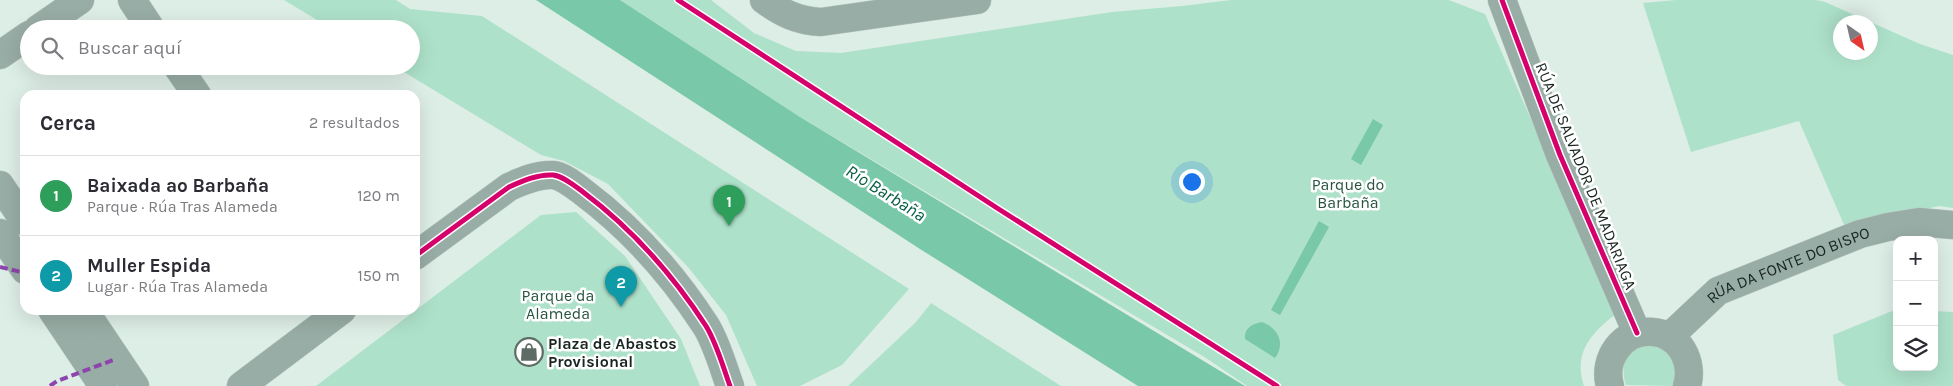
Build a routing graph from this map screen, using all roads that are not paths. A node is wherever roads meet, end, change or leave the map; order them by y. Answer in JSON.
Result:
{"nodes":[{"id":1,"x":80,"y":0,"type":"edge"},
{"id":2,"x":132,"y":0,"type":"edge"},
{"id":3,"x":764,"y":0,"type":"edge"},
{"id":4,"x":977,"y":0,"type":"edge"},
{"id":5,"x":1502,"y":0,"type":"edge"},
{"id":6,"x":51,"y":20,"type":"edge"},
{"id":7,"x":145,"y":20,"type":"edge"},
{"id":8,"x":20,"y":41,"type":"edge"},
{"id":9,"x":0,"y":55,"type":"edge"},
{"id":10,"x":183,"y":75,"type":"edge"},
{"id":11,"x":194,"y":90,"type":"edge"},
{"id":12,"x":0,"y":185,"type":"edge"},
{"id":13,"x":20,"y":215,"type":"edge"},
{"id":14,"x":1953,"y":225,"type":"edge"},
{"id":15,"x":0,"y":233,"type":"edge"},
{"id":16,"x":420,"y":252,"type":"edge"},
{"id":17,"x":20,"y":263,"type":"edge"},
{"id":18,"x":55,"y":315,"type":"edge"},
{"id":19,"x":87,"y":315,"type":"edge"},
{"id":20,"x":335,"y":315,"type":"edge"},
{"id":21,"x":1637,"y":333,"type":"junction"},
{"id":22,"x":1669,"y":337,"type":"junction"},
{"id":23,"x":103,"y":386,"type":"edge"},
{"id":24,"x":135,"y":386,"type":"edge"},
{"id":25,"x":242,"y":386,"type":"edge"},
{"id":26,"x":730,"y":386,"type":"edge"},
{"id":27,"x":1610,"y":386,"type":"edge"},
{"id":28,"x":1687,"y":386,"type":"edge"}],
"edges":[{"from":1,"to":6,"type":"street"},
{"from":2,"to":7,"type":"street"},
{"from":3,"to":4,"type":"street"},
{"from":5,"to":21,"type":"street","name":"RÚA DE SALVADOR DE MADARIAGA"},
{"from":8,"to":9,"type":"street"},
{"from":10,"to":11,"type":"street"},
{"from":12,"to":13,"type":"street"},
{"from":14,"to":22,"type":"street","name":"RÚA DA FONTE DO BISPO"},
{"from":15,"to":17,"type":"street"},
{"from":16,"to":26,"type":"street"},
{"from":18,"to":23,"type":"street"},
{"from":19,"to":24,"type":"street"},
{"from":20,"to":25,"type":"street"},
{"from":21,"to":22,"type":"street"},
{"from":21,"to":27,"type":"street"},
{"from":22,"to":28,"type":"street"}]}
